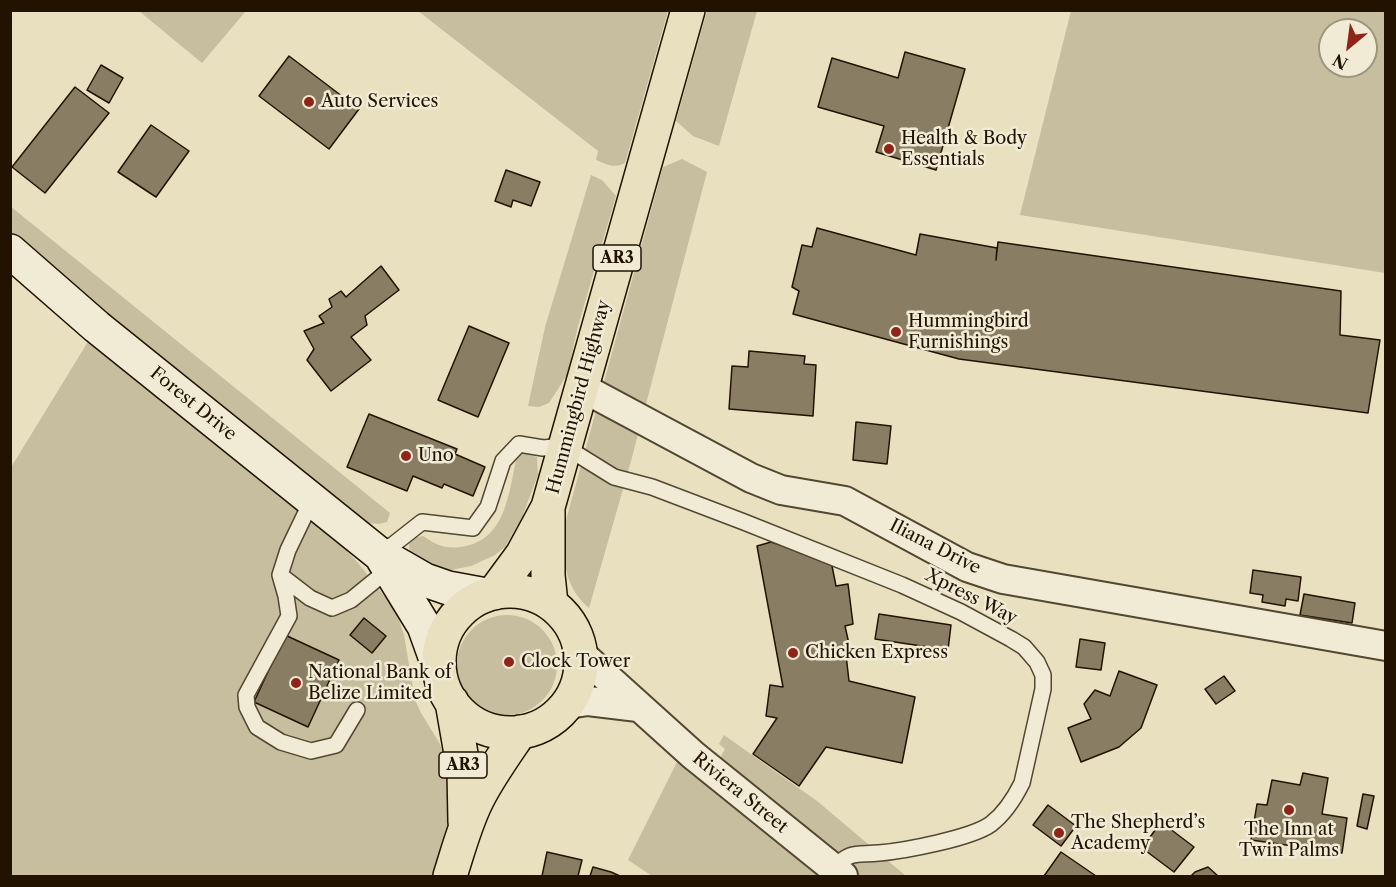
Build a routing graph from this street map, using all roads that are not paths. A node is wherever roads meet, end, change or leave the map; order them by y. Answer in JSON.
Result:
{"nodes":[{"id":1,"x":688,"y":10,"type":"edge"},
{"id":2,"x":10,"y":251,"type":"edge"},
{"id":3,"x":581,"y":387,"type":"junction"},
{"id":4,"x":564,"y":447,"type":"junction"},
{"id":5,"x":312,"y":500,"type":"junction"},
{"id":6,"x":548,"y":507,"type":"junction"},
{"id":7,"x":384,"y":561,"type":"junction"},
{"id":8,"x":280,"y":575,"type":"junction"},
{"id":9,"x":490,"y":594,"type":"junction"},
{"id":10,"x":551,"y":604,"type":"junction"},
{"id":11,"x":1386,"y":646,"type":"edge"},
{"id":12,"x":581,"y":654,"type":"junction"},
{"id":13,"x":438,"y":665,"type":"junction"},
{"id":14,"x":452,"y":702,"type":"junction"},
{"id":15,"x":568,"y":704,"type":"junction"},
{"id":16,"x":638,"y":707,"type":"junction"},
{"id":17,"x":357,"y":710,"type":"dead end"},
{"id":18,"x":520,"y":732,"type":"junction"},
{"id":19,"x":465,"y":829,"type":"junction"},
{"id":20,"x":838,"y":872,"type":"edge"},
{"id":21,"x":450,"y":876,"type":"edge"}],
"edges":[{"from":1,"to":3,"type":"main road","name":"Hummingbird Highway","number":"AR3"},
{"from":2,"to":5,"type":"main road","name":"Forest Drive"},
{"from":3,"to":4,"type":"main road","name":"Hummingbird Highway","number":"AR3"},
{"from":3,"to":11,"type":"street","name":"Iliana Drive"},
{"from":4,"to":6,"type":"main road","name":"Hummingbird Highway","number":"AR3"},
{"from":4,"to":7,"type":"lane"},
{"from":4,"to":20,"type":"lane","name":"Xpress Way"},
{"from":5,"to":7,"type":"main road","name":"Forest Drive"},
{"from":5,"to":8,"type":"lane"},
{"from":6,"to":9,"type":"main road","name":"Hummingbird Highway","number":"AR3"},
{"from":6,"to":10,"type":"main road","name":"Hummingbird Highway","number":"AR3"},
{"from":7,"to":8,"type":"lane"},
{"from":7,"to":9,"type":"main road","name":"Forest Drive"},
{"from":7,"to":13,"type":"main road","name":"Forest Drive"},
{"from":8,"to":17,"type":"lane"},
{"from":9,"to":10,"type":"main road"},
{"from":9,"to":13,"type":"main road"},
{"from":10,"to":12,"type":"main road"},
{"from":12,"to":15,"type":"main road"},
{"from":12,"to":16,"type":"street","name":"Riviera Street"},
{"from":13,"to":14,"type":"main road"},
{"from":14,"to":18,"type":"main road"},
{"from":14,"to":19,"type":"main road","number":"AR3"},
{"from":15,"to":16,"type":"street"},
{"from":15,"to":18,"type":"main road"},
{"from":16,"to":20,"type":"street","name":"Riviera Street"},
{"from":18,"to":19,"type":"main road","number":"AR3"},
{"from":19,"to":21,"type":"main road","number":"AR3"}]}
